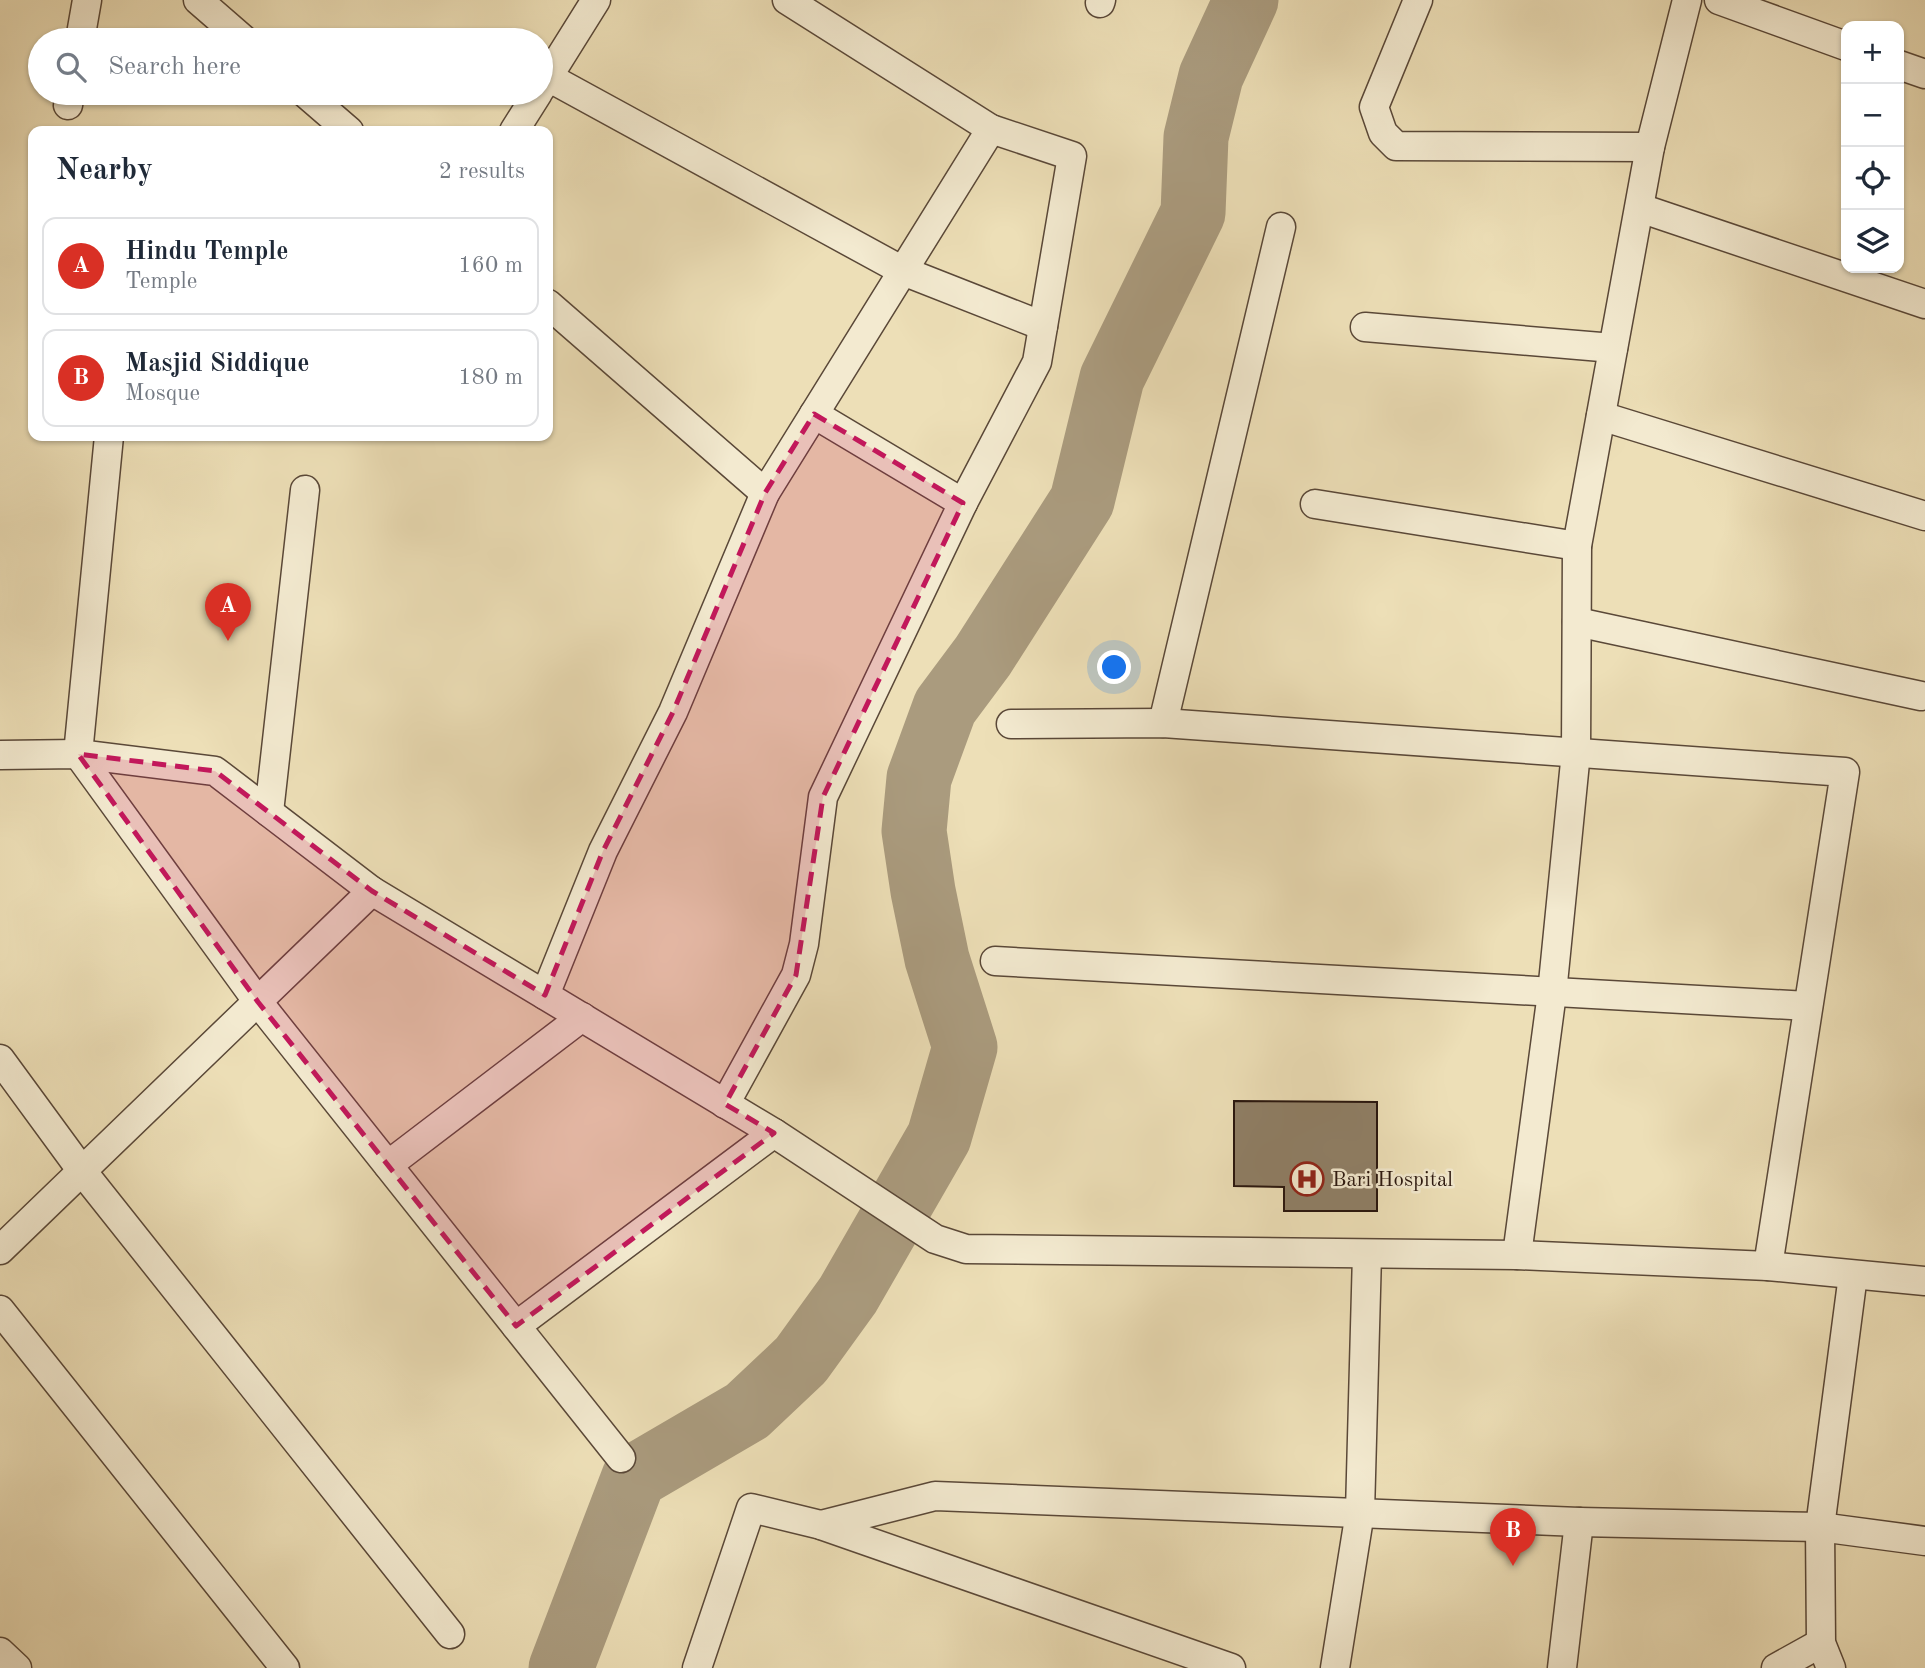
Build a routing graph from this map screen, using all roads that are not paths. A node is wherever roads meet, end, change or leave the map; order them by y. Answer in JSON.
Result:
{"nodes":[{"id":1,"x":87,"y":0,"type":"edge"},
{"id":2,"x":198,"y":0,"type":"edge"},
{"id":3,"x":596,"y":0,"type":"edge"},
{"id":4,"x":787,"y":0,"type":"edge"},
{"id":5,"x":1418,"y":0,"type":"edge"},
{"id":6,"x":1687,"y":0,"type":"edge"},
{"id":7,"x":1719,"y":0,"type":"edge"},
{"id":8,"x":82,"y":28,"type":"edge"},
{"id":9,"x":230,"y":28,"type":"edge"},
{"id":10,"x":1841,"y":44,"type":"edge"},
{"id":11,"x":1904,"y":67,"type":"edge"},
{"id":12,"x":553,"y":68,"type":"edge"},
{"id":13,"x":1925,"y":74,"type":"edge"},
{"id":14,"x":553,"y":92,"type":"edge"},
{"id":15,"x":319,"y":105,"type":"edge"},
{"id":16,"x":530,"y":105,"type":"edge"},
{"id":17,"x":343,"y":126,"type":"edge"},
{"id":18,"x":517,"y":126,"type":"edge"},
{"id":19,"x":991,"y":129,"type":"junction"},
{"id":20,"x":1650,"y":146,"type":"junction"},
{"id":21,"x":1640,"y":208,"type":"junction"},
{"id":22,"x":1281,"y":227,"type":"dead end"},
{"id":23,"x":903,"y":271,"type":"junction"},
{"id":24,"x":1925,"y":304,"type":"edge"},
{"id":25,"x":553,"y":308,"type":"edge"},
{"id":26,"x":1043,"y":327,"type":"junction"},
{"id":27,"x":1365,"y":327,"type":"dead end"},
{"id":28,"x":1613,"y":348,"type":"junction"},
{"id":29,"x":814,"y":414,"type":"junction"},
{"id":30,"x":1601,"y":416,"type":"junction"},
{"id":31,"x":108,"y":441,"type":"edge"},
{"id":32,"x":305,"y":490,"type":"dead end"},
{"id":33,"x":765,"y":493,"type":"junction"},
{"id":34,"x":963,"y":503,"type":"junction"},
{"id":35,"x":1315,"y":505,"type":"dead end"},
{"id":36,"x":1925,"y":516,"type":"edge"},
{"id":37,"x":1577,"y":546,"type":"junction"},
{"id":38,"x":1577,"y":622,"type":"junction"},
{"id":39,"x":1921,"y":696,"type":"dead end"},
{"id":40,"x":1163,"y":723,"type":"junction"},
{"id":41,"x":1011,"y":724,"type":"dead end"},
{"id":42,"x":1576,"y":752,"type":"junction"},
{"id":43,"x":78,"y":754,"type":"junction"},
{"id":44,"x":0,"y":755,"type":"edge"},
{"id":45,"x":270,"y":812,"type":"junction"},
{"id":46,"x":372,"y":891,"type":"junction"},
{"id":47,"x":995,"y":961,"type":"dead end"},
{"id":48,"x":1552,"y":993,"type":"junction"},
{"id":49,"x":545,"y":995,"type":"junction"},
{"id":50,"x":258,"y":1002,"type":"junction"},
{"id":51,"x":1808,"y":1006,"type":"junction"},
{"id":52,"x":582,"y":1017,"type":"junction"},
{"id":53,"x":0,"y":1059,"type":"edge"},
{"id":54,"x":725,"y":1104,"type":"junction"},
{"id":55,"x":774,"y":1133,"type":"junction"},
{"id":56,"x":388,"y":1166,"type":"junction"},
{"id":57,"x":82,"y":1171,"type":"junction"},
{"id":58,"x":0,"y":1250,"type":"edge"},
{"id":59,"x":1367,"y":1254,"type":"junction"},
{"id":60,"x":1517,"y":1255,"type":"junction"},
{"id":61,"x":1768,"y":1266,"type":"junction"},
{"id":62,"x":1853,"y":1275,"type":"junction"},
{"id":63,"x":1925,"y":1281,"type":"edge"},
{"id":64,"x":0,"y":1310,"type":"edge"},
{"id":65,"x":516,"y":1326,"type":"junction"},
{"id":66,"x":621,"y":1458,"type":"dead end"},
{"id":67,"x":1360,"y":1512,"type":"junction"},
{"id":68,"x":1579,"y":1522,"type":"junction"},
{"id":69,"x":821,"y":1525,"type":"junction"},
{"id":70,"x":1820,"y":1527,"type":"junction"},
{"id":71,"x":1925,"y":1541,"type":"edge"},
{"id":72,"x":450,"y":1634,"type":"dead end"},
{"id":73,"x":0,"y":1651,"type":"edge"},
{"id":74,"x":1826,"y":1655,"type":"edge"},
{"id":75,"x":17,"y":1668,"type":"edge"},
{"id":76,"x":285,"y":1668,"type":"edge"},
{"id":77,"x":697,"y":1668,"type":"edge"},
{"id":78,"x":1231,"y":1668,"type":"edge"},
{"id":79,"x":1335,"y":1668,"type":"edge"},
{"id":80,"x":1562,"y":1668,"type":"edge"},
{"id":81,"x":1776,"y":1668,"type":"edge"}],
"edges":[{"from":1,"to":8,"type":"street"},
{"from":2,"to":9,"type":"street"},
{"from":3,"to":12,"type":"street"},
{"from":4,"to":19,"type":"street"},
{"from":5,"to":20,"type":"street"},
{"from":6,"to":20,"type":"street"},
{"from":7,"to":10,"type":"street"},
{"from":11,"to":13,"type":"street"},
{"from":14,"to":23,"type":"street"},
{"from":15,"to":17,"type":"street"},
{"from":16,"to":18,"type":"street"},
{"from":19,"to":23,"type":"street"},
{"from":19,"to":26,"type":"street"},
{"from":20,"to":21,"type":"street"},
{"from":21,"to":24,"type":"street"},
{"from":21,"to":28,"type":"street"},
{"from":22,"to":40,"type":"street"},
{"from":23,"to":26,"type":"street"},
{"from":23,"to":29,"type":"street"},
{"from":25,"to":33,"type":"street"},
{"from":26,"to":34,"type":"street"},
{"from":27,"to":28,"type":"street"},
{"from":28,"to":30,"type":"street"},
{"from":29,"to":33,"type":"street"},
{"from":29,"to":34,"type":"street"},
{"from":30,"to":36,"type":"street"},
{"from":30,"to":37,"type":"street"},
{"from":31,"to":43,"type":"street"},
{"from":32,"to":45,"type":"street"},
{"from":33,"to":49,"type":"street"},
{"from":34,"to":54,"type":"street"},
{"from":35,"to":37,"type":"street"},
{"from":37,"to":38,"type":"street"},
{"from":38,"to":39,"type":"street"},
{"from":38,"to":42,"type":"street"},
{"from":40,"to":41,"type":"street"},
{"from":40,"to":42,"type":"street"},
{"from":42,"to":48,"type":"street"},
{"from":42,"to":51,"type":"street"},
{"from":43,"to":44,"type":"street"},
{"from":43,"to":45,"type":"street"},
{"from":43,"to":50,"type":"street"},
{"from":45,"to":46,"type":"street"},
{"from":46,"to":49,"type":"street"},
{"from":46,"to":50,"type":"street"},
{"from":47,"to":48,"type":"street"},
{"from":48,"to":51,"type":"street"},
{"from":48,"to":60,"type":"street"},
{"from":49,"to":52,"type":"street"},
{"from":50,"to":56,"type":"street"},
{"from":50,"to":57,"type":"street"},
{"from":51,"to":61,"type":"street"},
{"from":52,"to":54,"type":"street"},
{"from":52,"to":56,"type":"street"},
{"from":53,"to":57,"type":"street"},
{"from":54,"to":55,"type":"street"},
{"from":55,"to":59,"type":"street"},
{"from":55,"to":65,"type":"street"},
{"from":56,"to":65,"type":"street"},
{"from":57,"to":58,"type":"street"},
{"from":57,"to":72,"type":"street"},
{"from":59,"to":60,"type":"street"},
{"from":59,"to":67,"type":"street"},
{"from":60,"to":61,"type":"street"},
{"from":61,"to":62,"type":"street"},
{"from":62,"to":63,"type":"street"},
{"from":62,"to":70,"type":"street"},
{"from":64,"to":76,"type":"street"},
{"from":65,"to":66,"type":"street"},
{"from":67,"to":68,"type":"street"},
{"from":67,"to":69,"type":"street"},
{"from":67,"to":79,"type":"street"},
{"from":68,"to":70,"type":"street"},
{"from":68,"to":80,"type":"street"},
{"from":69,"to":77,"type":"street"},
{"from":69,"to":78,"type":"street"},
{"from":70,"to":71,"type":"street"},
{"from":70,"to":74,"type":"street"},
{"from":73,"to":75,"type":"street"},
{"from":74,"to":81,"type":"street"}]}
